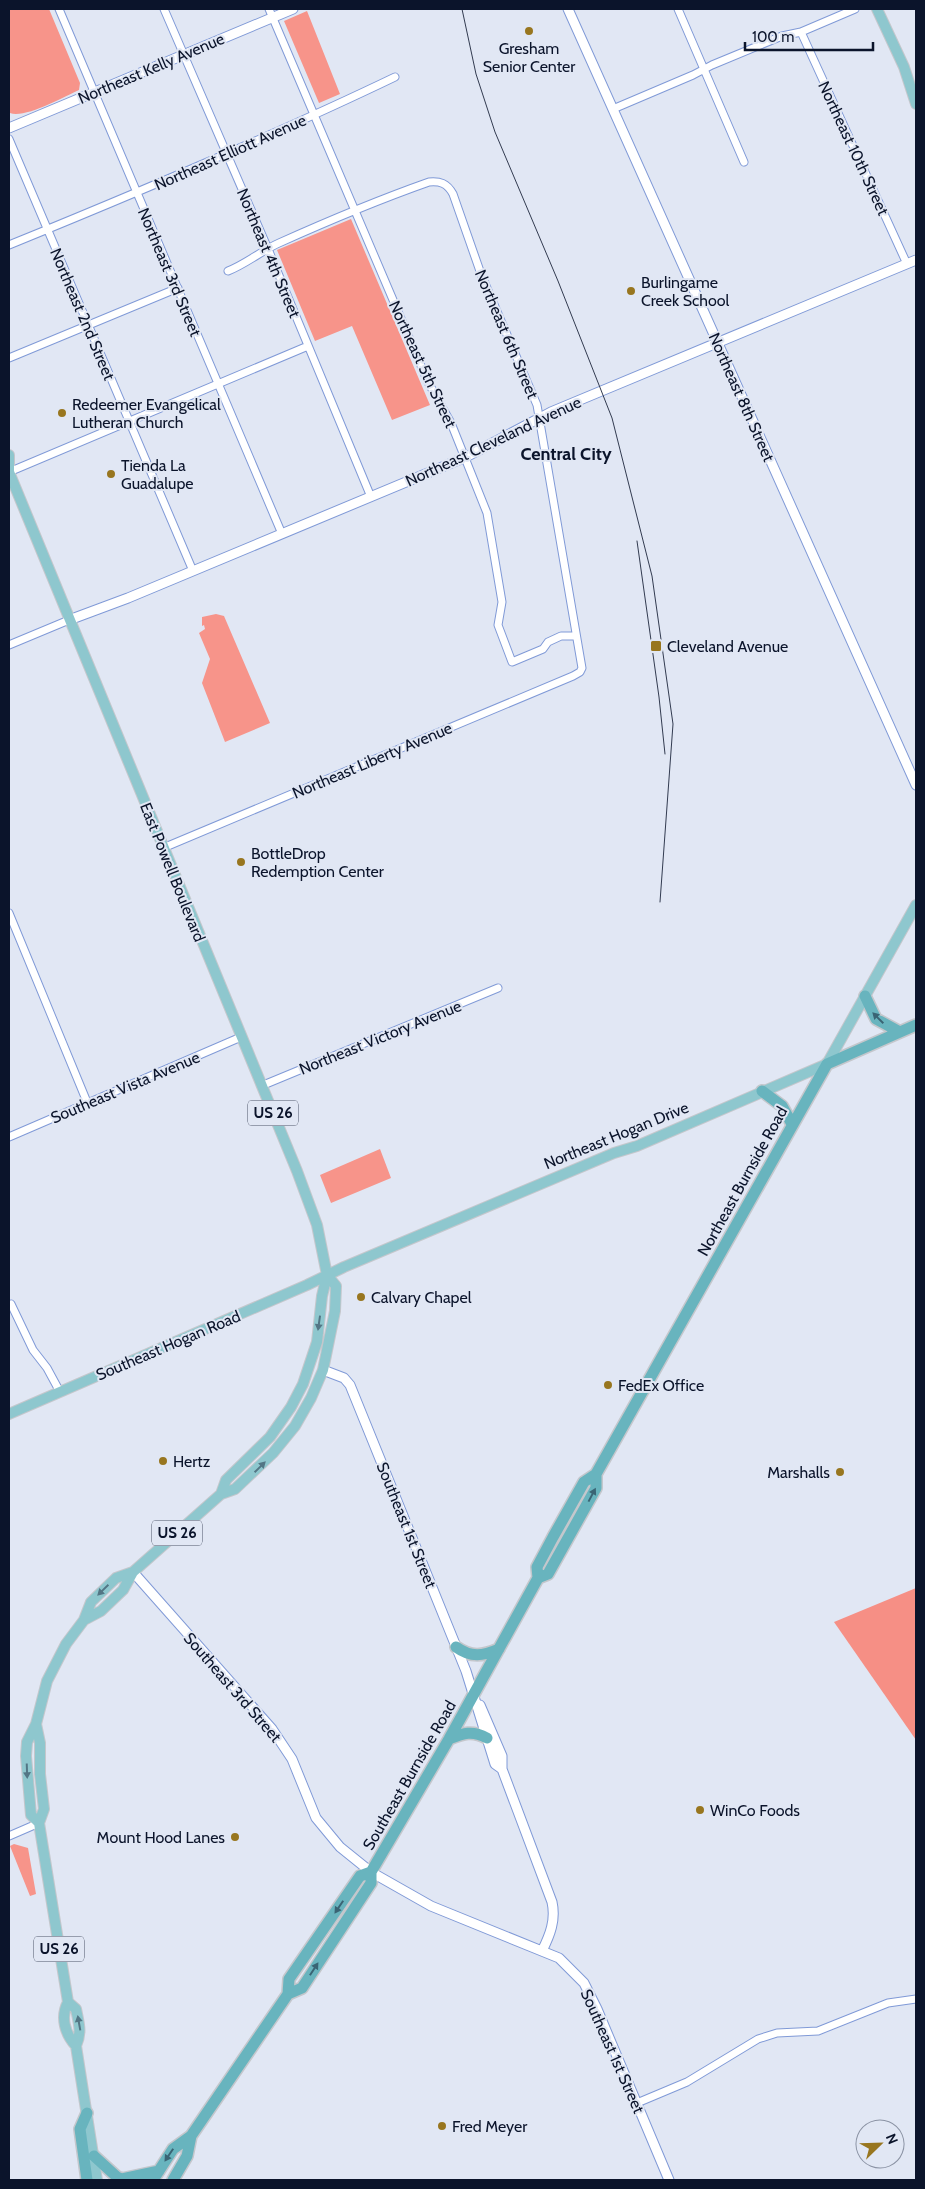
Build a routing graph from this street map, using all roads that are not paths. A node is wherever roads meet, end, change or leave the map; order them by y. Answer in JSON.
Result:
{"nodes":[{"id":1,"x":59,"y":9,"type":"edge"},
{"id":2,"x":164,"y":9,"type":"edge"},
{"id":3,"x":293,"y":9,"type":"edge"},
{"id":4,"x":568,"y":9,"type":"edge"},
{"id":5,"x":678,"y":9,"type":"edge"},
{"id":6,"x":856,"y":9,"type":"edge"},
{"id":7,"x":877,"y":9,"type":"edge"},
{"id":8,"x":271,"y":13,"type":"edge"},
{"id":9,"x":801,"y":32,"type":"junction"},
{"id":10,"x":183,"y":54,"type":"junction"},
{"id":11,"x":704,"y":70,"type":"junction"},
{"id":12,"x":394,"y":77,"type":"dead end"},
{"id":13,"x":94,"y":92,"type":"junction"},
{"id":14,"x":916,"y":104,"type":"edge"},
{"id":15,"x":613,"y":109,"type":"junction"},
{"id":16,"x":314,"y":116,"type":"junction"},
{"id":17,"x":9,"y":128,"type":"edge"},
{"id":18,"x":9,"y":139,"type":"edge"},
{"id":19,"x":226,"y":154,"type":"junction"},
{"id":20,"x":744,"y":162,"type":"dead end"},
{"id":21,"x":137,"y":194,"type":"junction"},
{"id":22,"x":355,"y":210,"type":"junction"},
{"id":23,"x":48,"y":230,"type":"junction"},
{"id":24,"x":9,"y":246,"type":"edge"},
{"id":25,"x":268,"y":248,"type":"junction"},
{"id":26,"x":916,"y":260,"type":"edge"},
{"id":27,"x":907,"y":264,"type":"junction"},
{"id":28,"x":228,"y":271,"type":"dead end"},
{"id":29,"x":178,"y":288,"type":"junction"},
{"id":30,"x":88,"y":325,"type":"junction"},
{"id":31,"x":718,"y":342,"type":"junction"},
{"id":32,"x":308,"y":346,"type":"junction"},
{"id":33,"x":9,"y":358,"type":"edge"},
{"id":34,"x":219,"y":384,"type":"junction"},
{"id":35,"x":539,"y":418,"type":"junction"},
{"id":36,"x":129,"y":422,"type":"junction"},
{"id":37,"x":9,"y":455,"type":"edge"},
{"id":38,"x":466,"y":457,"type":"junction"},
{"id":39,"x":9,"y":472,"type":"edge"},
{"id":40,"x":371,"y":497,"type":"junction"},
{"id":41,"x":282,"y":534,"type":"junction"},
{"id":42,"x":193,"y":571,"type":"junction"},
{"id":43,"x":69,"y":620,"type":"junction"},
{"id":44,"x":576,"y":636,"type":"junction"},
{"id":45,"x":9,"y":645,"type":"edge"},
{"id":46,"x":580,"y":672,"type":"joint"},
{"id":47,"x":916,"y":786,"type":"edge"},
{"id":48,"x":163,"y":848,"type":"junction"},
{"id":49,"x":916,"y":905,"type":"edge"},
{"id":50,"x":9,"y":913,"type":"edge"},
{"id":51,"x":498,"y":988,"type":"dead end"},
{"id":52,"x":865,"y":996,"type":"junction"},
{"id":53,"x":916,"y":1026,"type":"edge"},
{"id":54,"x":900,"y":1032,"type":"junction"},
{"id":55,"x":241,"y":1037,"type":"junction"},
{"id":56,"x":827,"y":1064,"type":"junction"},
{"id":57,"x":261,"y":1086,"type":"junction"},
{"id":58,"x":762,"y":1091,"type":"junction"},
{"id":59,"x":86,"y":1102,"type":"junction"},
{"id":60,"x":792,"y":1124,"type":"junction"},
{"id":61,"x":9,"y":1137,"type":"edge"},
{"id":62,"x":328,"y":1275,"type":"junction"},
{"id":63,"x":10,"y":1304,"type":"dead end"},
{"id":64,"x":324,"y":1370,"type":"junction"},
{"id":65,"x":60,"y":1392,"type":"junction"},
{"id":66,"x":291,"y":1407,"type":"junction"},
{"id":67,"x":9,"y":1414,"type":"edge"},
{"id":68,"x":302,"y":1415,"type":"junction"},
{"id":69,"x":596,"y":1474,"type":"junction"},
{"id":70,"x":221,"y":1494,"type":"junction"},
{"id":71,"x":573,"y":1502,"type":"junction"},
{"id":72,"x":557,"y":1557,"type":"junction"},
{"id":73,"x":133,"y":1572,"type":"junction"},
{"id":74,"x":538,"y":1578,"type":"junction"},
{"id":75,"x":456,"y":1647,"type":"junction"},
{"id":76,"x":499,"y":1649,"type":"junction"},
{"id":77,"x":474,"y":1694,"type":"junction"},
{"id":78,"x":487,"y":1738,"type":"junction"},
{"id":79,"x":449,"y":1739,"type":"junction"},
{"id":80,"x":502,"y":1769,"type":"junction"},
{"id":81,"x":39,"y":1824,"type":"junction"},
{"id":82,"x":9,"y":1836,"type":"edge"},
{"id":83,"x":371,"y":1872,"type":"junction"},
{"id":84,"x":542,"y":1951,"type":"junction"},
{"id":85,"x":916,"y":1999,"type":"edge"},
{"id":86,"x":637,"y":2103,"type":"junction"},
{"id":87,"x":87,"y":2113,"type":"junction"},
{"id":88,"x":191,"y":2136,"type":"junction"},
{"id":89,"x":94,"y":2156,"type":"junction"},
{"id":90,"x":156,"y":2176,"type":"edge"},
{"id":91,"x":87,"y":2180,"type":"edge"},
{"id":92,"x":97,"y":2180,"type":"edge"},
{"id":93,"x":173,"y":2180,"type":"edge"},
{"id":94,"x":669,"y":2180,"type":"edge"}],
"edges":[{"from":1,"to":13,"type":"street","name":"Northeast 3rd Street"},
{"from":2,"to":10,"type":"street","name":"Northeast 4th Street"},
{"from":3,"to":8,"type":"street","name":"Northeast Kelly Avenue"},
{"from":4,"to":15,"type":"street","name":"Northeast 8th Street"},
{"from":5,"to":11,"type":"street"},
{"from":6,"to":9,"type":"street"},
{"from":7,"to":14,"type":"main road"},
{"from":8,"to":10,"type":"street","name":"Northeast Kelly Avenue"},
{"from":8,"to":16,"type":"street","name":"Northeast 5th Street"},
{"from":9,"to":11,"type":"street"},
{"from":9,"to":27,"type":"street","name":"Northeast 10th Street"},
{"from":10,"to":13,"type":"street","name":"Northeast Kelly Avenue"},
{"from":10,"to":19,"type":"street","name":"Northeast 4th Street"},
{"from":11,"to":15,"type":"street"},
{"from":11,"to":20,"type":"street"},
{"from":12,"to":16,"type":"street","name":"Northeast Elliott Avenue"},
{"from":13,"to":17,"type":"street","name":"Northeast Kelly Avenue"},
{"from":13,"to":21,"type":"street","name":"Northeast 3rd Street"},
{"from":15,"to":31,"type":"street","name":"Northeast 8th Street"},
{"from":16,"to":19,"type":"street","name":"Northeast Elliott Avenue"},
{"from":16,"to":22,"type":"street","name":"Northeast 5th Street"},
{"from":18,"to":23,"type":"street","name":"Northeast 2nd Street"},
{"from":19,"to":21,"type":"street","name":"Northeast Elliott Avenue"},
{"from":19,"to":25,"type":"street","name":"Northeast 4th Street"},
{"from":21,"to":23,"type":"street","name":"Northeast Elliott Avenue"},
{"from":21,"to":29,"type":"street","name":"Northeast 3rd Street"},
{"from":22,"to":25,"type":"street"},
{"from":22,"to":35,"type":"street","name":"Northeast 6th Street"},
{"from":22,"to":38,"type":"street","name":"Northeast 5th Street"},
{"from":23,"to":24,"type":"street","name":"Northeast Elliott Avenue"},
{"from":23,"to":30,"type":"street","name":"Northeast 2nd Street"},
{"from":25,"to":28,"type":"street"},
{"from":25,"to":32,"type":"street","name":"Northeast 4th Street"},
{"from":26,"to":27,"type":"street","name":"Northeast Cleveland Avenue"},
{"from":27,"to":31,"type":"street","name":"Northeast Cleveland Avenue"},
{"from":29,"to":30,"type":"street"},
{"from":29,"to":34,"type":"street","name":"Northeast 3rd Street"},
{"from":30,"to":33,"type":"street"},
{"from":30,"to":36,"type":"street","name":"Northeast 2nd Street"},
{"from":31,"to":35,"type":"street","name":"Northeast Cleveland Avenue"},
{"from":31,"to":47,"type":"street","name":"Northeast 8th Street"},
{"from":32,"to":34,"type":"street"},
{"from":32,"to":40,"type":"street","name":"Northeast 4th Street"},
{"from":34,"to":36,"type":"street"},
{"from":34,"to":41,"type":"street","name":"Northeast 3rd Street"},
{"from":35,"to":38,"type":"street","name":"Northeast Cleveland Avenue"},
{"from":35,"to":44,"type":"street","name":"Northeast 6th Street"},
{"from":36,"to":39,"type":"street"},
{"from":36,"to":42,"type":"street","name":"Northeast 2nd Street"},
{"from":37,"to":39,"type":"main road","name":"East Powell Boulevard","number":"US 26"},
{"from":38,"to":40,"type":"street","name":"Northeast Cleveland Avenue"},
{"from":38,"to":44,"type":"street","name":"Northeast 5th Street"},
{"from":39,"to":43,"type":"main road","name":"East Powell Boulevard","number":"US 26"},
{"from":40,"to":41,"type":"street","name":"Northeast Cleveland Avenue"},
{"from":41,"to":42,"type":"street","name":"Northeast Cleveland Avenue"},
{"from":42,"to":43,"type":"street","name":"Northeast Cleveland Avenue"},
{"from":43,"to":45,"type":"street"},
{"from":43,"to":48,"type":"main road","name":"East Powell Boulevard","number":"US 26"},
{"from":44,"to":46,"type":"street","name":"Northeast 6th Street"},
{"from":46,"to":48,"type":"street","name":"Northeast Liberty Avenue"},
{"from":48,"to":55,"type":"main road","name":"East Powell Boulevard","number":"US 26"},
{"from":49,"to":52,"type":"main road","name":"Northeast Burnside Road"},
{"from":50,"to":59,"type":"street"},
{"from":51,"to":57,"type":"street","name":"Northeast Victory Avenue"},
{"from":54,"to":52,"type":"highway","one_way":true},
{"from":52,"to":56,"type":"main road","name":"Northeast Burnside Road"},
{"from":53,"to":54,"type":"highway","name":"Northeast Hogan Drive"},
{"from":54,"to":56,"type":"highway","name":"Northeast Hogan Drive"},
{"from":55,"to":57,"type":"main road","name":"East Powell Boulevard","number":"US 26"},
{"from":55,"to":59,"type":"street","name":"Southeast Vista Avenue"},
{"from":56,"to":58,"type":"main road","name":"Northeast Hogan Drive"},
{"from":56,"to":60,"type":"highway","name":"Northeast Burnside Road"},
{"from":57,"to":62,"type":"main road","name":"East Powell Boulevard","number":"US 26"},
{"from":58,"to":60,"type":"highway"},
{"from":58,"to":62,"type":"main road","name":"Northeast Hogan Drive"},
{"from":59,"to":61,"type":"street","name":"Southeast Vista Avenue"},
{"from":60,"to":69,"type":"highway","name":"Northeast Burnside Road"},
{"from":62,"to":64,"type":"main road","name":"East Powell Boulevard","number":"US 26"},
{"from":62,"to":65,"type":"main road","name":"Southeast Hogan Road"},
{"from":62,"to":66,"type":"main road","name":"East Powell Boulevard","number":"US 26","one_way":true},
{"from":63,"to":65,"type":"street"},
{"from":64,"to":68,"type":"main road","name":"East Powell Boulevard","number":"US 26"},
{"from":64,"to":75,"type":"street","name":"Southeast 1st Street"},
{"from":65,"to":67,"type":"main road","name":"Southeast Hogan Road"},
{"from":66,"to":68,"type":"main road"},
{"from":66,"to":70,"type":"main road","name":"East Powell Boulevard","number":"US 26"},
{"from":70,"to":68,"type":"main road","name":"East Powell Boulevard","number":"US 26","one_way":true},
{"from":69,"to":71,"type":"highway","name":"Northeast Burnside Road"},
{"from":72,"to":69,"type":"highway","name":"Northeast Burnside Road","one_way":true},
{"from":70,"to":73,"type":"main road","name":"East Powell Boulevard","number":"US 26"},
{"from":71,"to":72,"type":"highway"},
{"from":71,"to":74,"type":"highway","name":"Northeast Burnside Road"},
{"from":72,"to":74,"type":"highway","name":"Northeast Burnside Road"},
{"from":73,"to":81,"type":"main road","name":"East Powell Boulevard","number":"US 26"},
{"from":73,"to":83,"type":"street","name":"Southeast 3rd Street"},
{"from":74,"to":76,"type":"highway","name":"Northeast Burnside Road"},
{"from":75,"to":76,"type":"highway"},
{"from":75,"to":77,"type":"street","name":"Southeast 1st Street"},
{"from":76,"to":77,"type":"highway","name":"Northeast Burnside Road"},
{"from":77,"to":78,"type":"street","name":"Southeast 1st Street"},
{"from":77,"to":79,"type":"highway","name":"Southeast Burnside Road"},
{"from":77,"to":80,"type":"street","name":"Southeast 1st Street"},
{"from":78,"to":79,"type":"highway"},
{"from":78,"to":80,"type":"street","name":"Southeast 1st Street"},
{"from":79,"to":83,"type":"highway","name":"Southeast Burnside Road"},
{"from":80,"to":84,"type":"street","name":"Southeast 1st Street"},
{"from":81,"to":82,"type":"street"},
{"from":81,"to":87,"type":"main road","name":"East Powell Boulevard","number":"US 26"},
{"from":83,"to":84,"type":"street","name":"Southeast 3rd Street"},
{"from":83,"to":88,"type":"highway","name":"Southeast Burnside Road"},
{"from":84,"to":86,"type":"street","name":"Southeast 1st Street"},
{"from":85,"to":86,"type":"street"},
{"from":86,"to":94,"type":"street","name":"Southeast 1st Street"},
{"from":87,"to":89,"type":"main road","name":"East Powell Boulevard","number":"US 26"},
{"from":87,"to":91,"type":"highway","number":"US 26"},
{"from":88,"to":90,"type":"highway","name":"Southeast Burnside Road","one_way":true},
{"from":88,"to":93,"type":"highway","name":"Southeast Burnside Road"},
{"from":89,"to":90,"type":"highway"},
{"from":89,"to":92,"type":"main road","name":"East Powell Boulevard","number":"US 26"}]}
